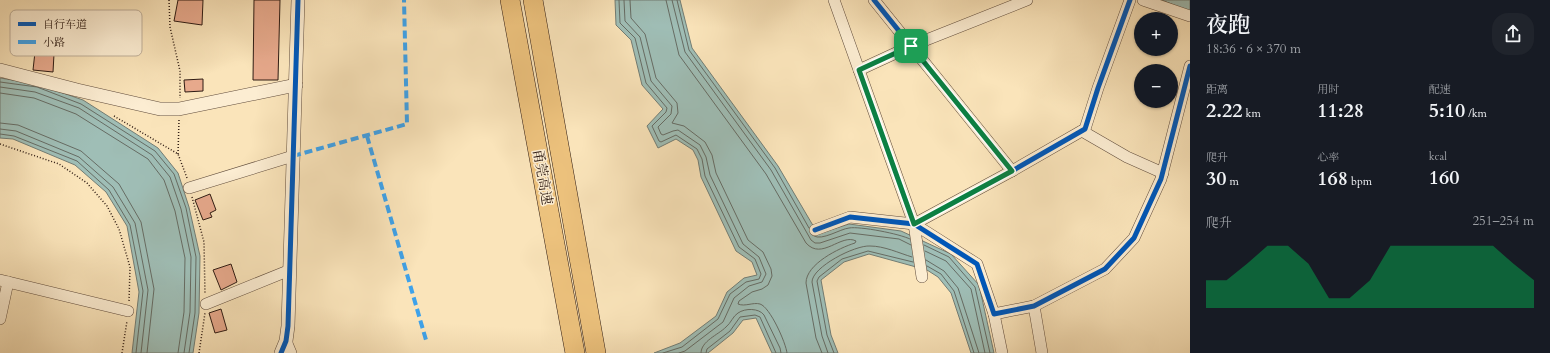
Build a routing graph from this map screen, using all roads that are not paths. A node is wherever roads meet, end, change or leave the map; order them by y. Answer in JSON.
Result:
{"nodes":[{"id":1,"x":298,"y":0,"type":"edge"},
{"id":2,"x":510,"y":0,"type":"edge"},
{"id":3,"x":533,"y":0,"type":"edge"},
{"id":4,"x":874,"y":0,"type":"edge"},
{"id":5,"x":1027,"y":0,"type":"edge"},
{"id":6,"x":1130,"y":0,"type":"edge"},
{"id":7,"x":1143,"y":0,"type":"edge"},
{"id":8,"x":836,"y":1,"type":"edge"},
{"id":9,"x":1190,"y":16,"type":"edge"},
{"id":10,"x":911,"y":46,"type":"junction"},
{"id":11,"x":1190,"y":66,"type":"edge"},
{"id":12,"x":0,"y":70,"type":"edge"},
{"id":13,"x":859,"y":70,"type":"junction"},
{"id":14,"x":296,"y":85,"type":"junction"},
{"id":15,"x":1082,"y":131,"type":"junction"},
{"id":16,"x":293,"y":156,"type":"junction"},
{"id":17,"x":1012,"y":171,"type":"junction"},
{"id":18,"x":1163,"y":173,"type":"junction"},
{"id":19,"x":190,"y":188,"type":"road end"},
{"id":20,"x":915,"y":229,"type":"junction"},
{"id":21,"x":815,"y":230,"type":"dead end"},
{"id":22,"x":290,"y":270,"type":"junction"},
{"id":23,"x":922,"y":274,"type":"dead end"},
{"id":24,"x":4,"y":281,"type":"edge"},
{"id":25,"x":206,"y":304,"type":"road end"},
{"id":26,"x":1034,"y":306,"type":"junction"},
{"id":27,"x":128,"y":311,"type":"road end"},
{"id":28,"x":994,"y":314,"type":"junction"},
{"id":29,"x":0,"y":319,"type":"edge"},
{"id":30,"x":286,"y":349,"type":"edge"},
{"id":31,"x":575,"y":353,"type":"edge"},
{"id":32,"x":596,"y":353,"type":"edge"},
{"id":33,"x":1002,"y":353,"type":"edge"},
{"id":34,"x":1042,"y":353,"type":"edge"}],
"edges":[{"from":1,"to":14,"type":"street"},
{"from":2,"to":31,"type":"highway","name":"甬莞高速"},
{"from":3,"to":32,"type":"highway","name":"甬莞高速"},
{"from":4,"to":10,"type":"street"},
{"from":5,"to":10,"type":"street"},
{"from":6,"to":15,"type":"street"},
{"from":7,"to":9,"type":"street"},
{"from":8,"to":13,"type":"street"},
{"from":10,"to":13,"type":"street"},
{"from":10,"to":17,"type":"street"},
{"from":11,"to":18,"type":"street"},
{"from":12,"to":14,"type":"street"},
{"from":13,"to":20,"type":"street"},
{"from":14,"to":16,"type":"street"},
{"from":15,"to":17,"type":"street"},
{"from":15,"to":18,"type":"street"},
{"from":16,"to":19,"type":"street"},
{"from":16,"to":22,"type":"street"},
{"from":17,"to":20,"type":"street"},
{"from":18,"to":26,"type":"street"},
{"from":20,"to":21,"type":"street"},
{"from":20,"to":23,"type":"street"},
{"from":20,"to":28,"type":"street"},
{"from":22,"to":25,"type":"street"},
{"from":22,"to":30,"type":"street"},
{"from":24,"to":27,"type":"street"},
{"from":24,"to":29,"type":"street"},
{"from":26,"to":28,"type":"street"},
{"from":26,"to":34,"type":"street"},
{"from":28,"to":33,"type":"street"}]}
